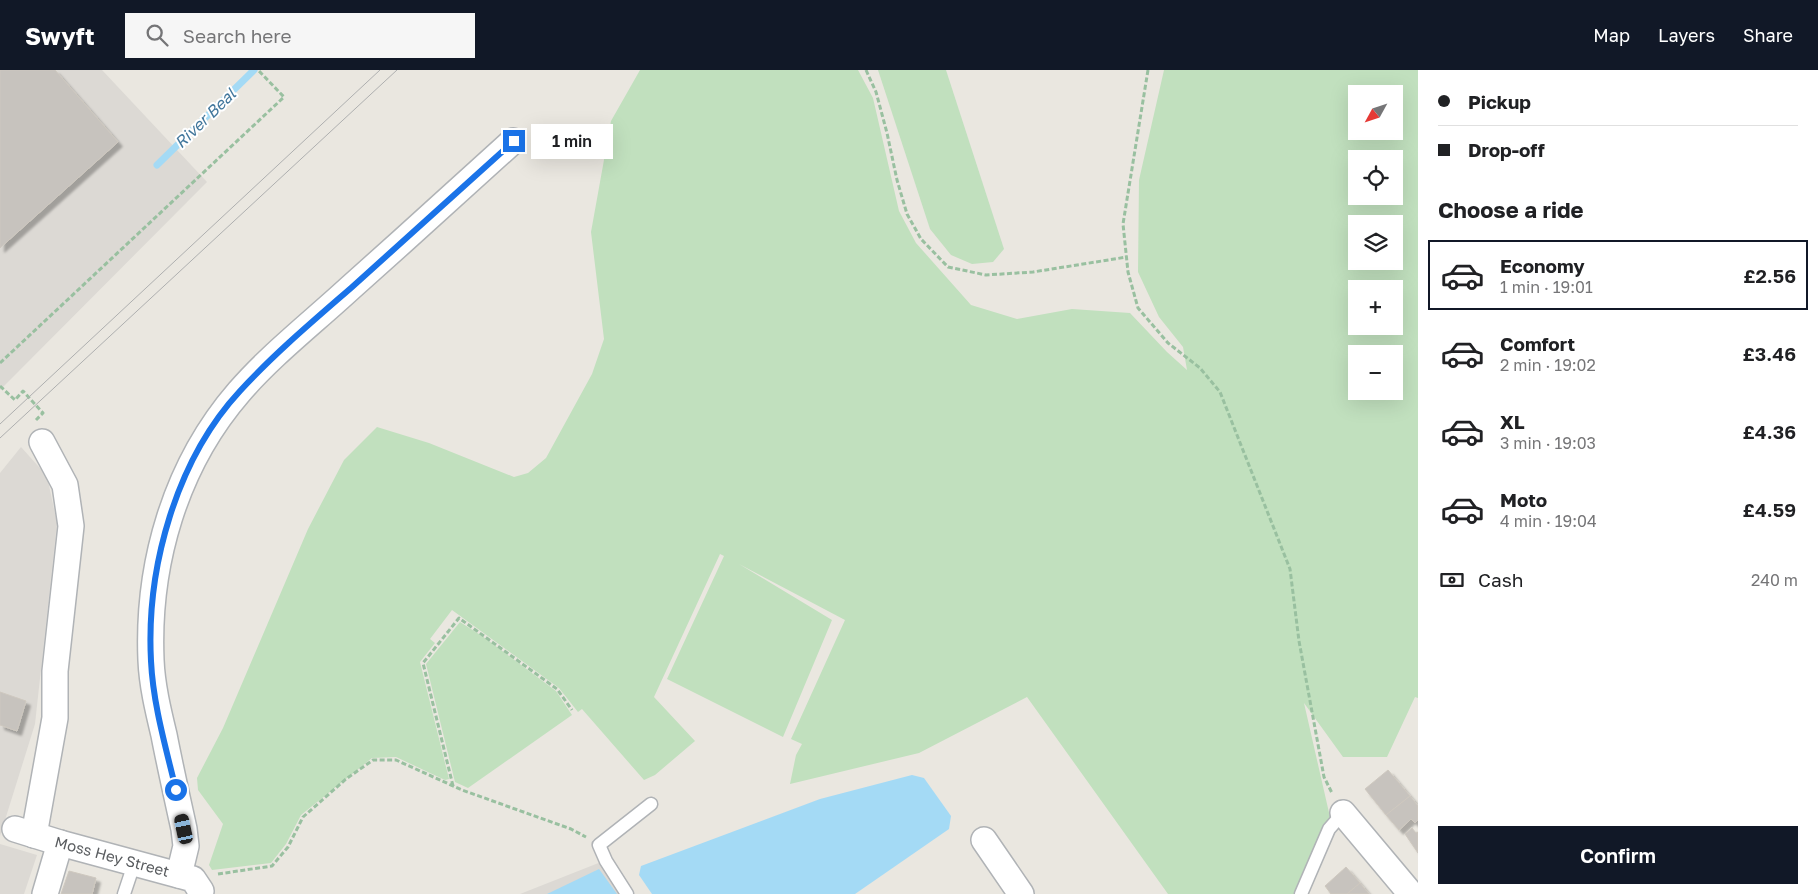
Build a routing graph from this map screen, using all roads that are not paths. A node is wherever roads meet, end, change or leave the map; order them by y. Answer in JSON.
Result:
{"nodes":[{"id":1,"x":514,"y":141,"type":"dead end"},
{"id":2,"x":42,"y":442,"type":"dead end"},
{"id":3,"x":651,"y":804,"type":"dead end"},
{"id":4,"x":1343,"y":813,"type":"joint"},
{"id":5,"x":984,"y":840,"type":"dead end"},
{"id":6,"x":60,"y":843,"type":"junction"},
{"id":7,"x":134,"y":864,"type":"junction"},
{"id":8,"x":190,"y":883,"type":"edge"},
{"id":9,"x":44,"y":894,"type":"edge"},
{"id":10,"x":124,"y":894,"type":"edge"},
{"id":11,"x":628,"y":894,"type":"edge"},
{"id":12,"x":1021,"y":894,"type":"edge"},
{"id":13,"x":1301,"y":894,"type":"edge"},
{"id":14,"x":1411,"y":894,"type":"edge"}],
"edges":[{"from":1,"to":8,"type":"street"},
{"from":2,"to":6,"type":"street","name":"Moss Hey Street"},
{"from":3,"to":11,"type":"lane"},
{"from":4,"to":13,"type":"lane"},
{"from":4,"to":14,"type":"street"},
{"from":5,"to":12,"type":"street"},
{"from":6,"to":7,"type":"street","name":"Moss Hey Street"},
{"from":6,"to":9,"type":"street"},
{"from":7,"to":8,"type":"street","name":"Moss Hey Street"},
{"from":7,"to":10,"type":"lane"}]}
